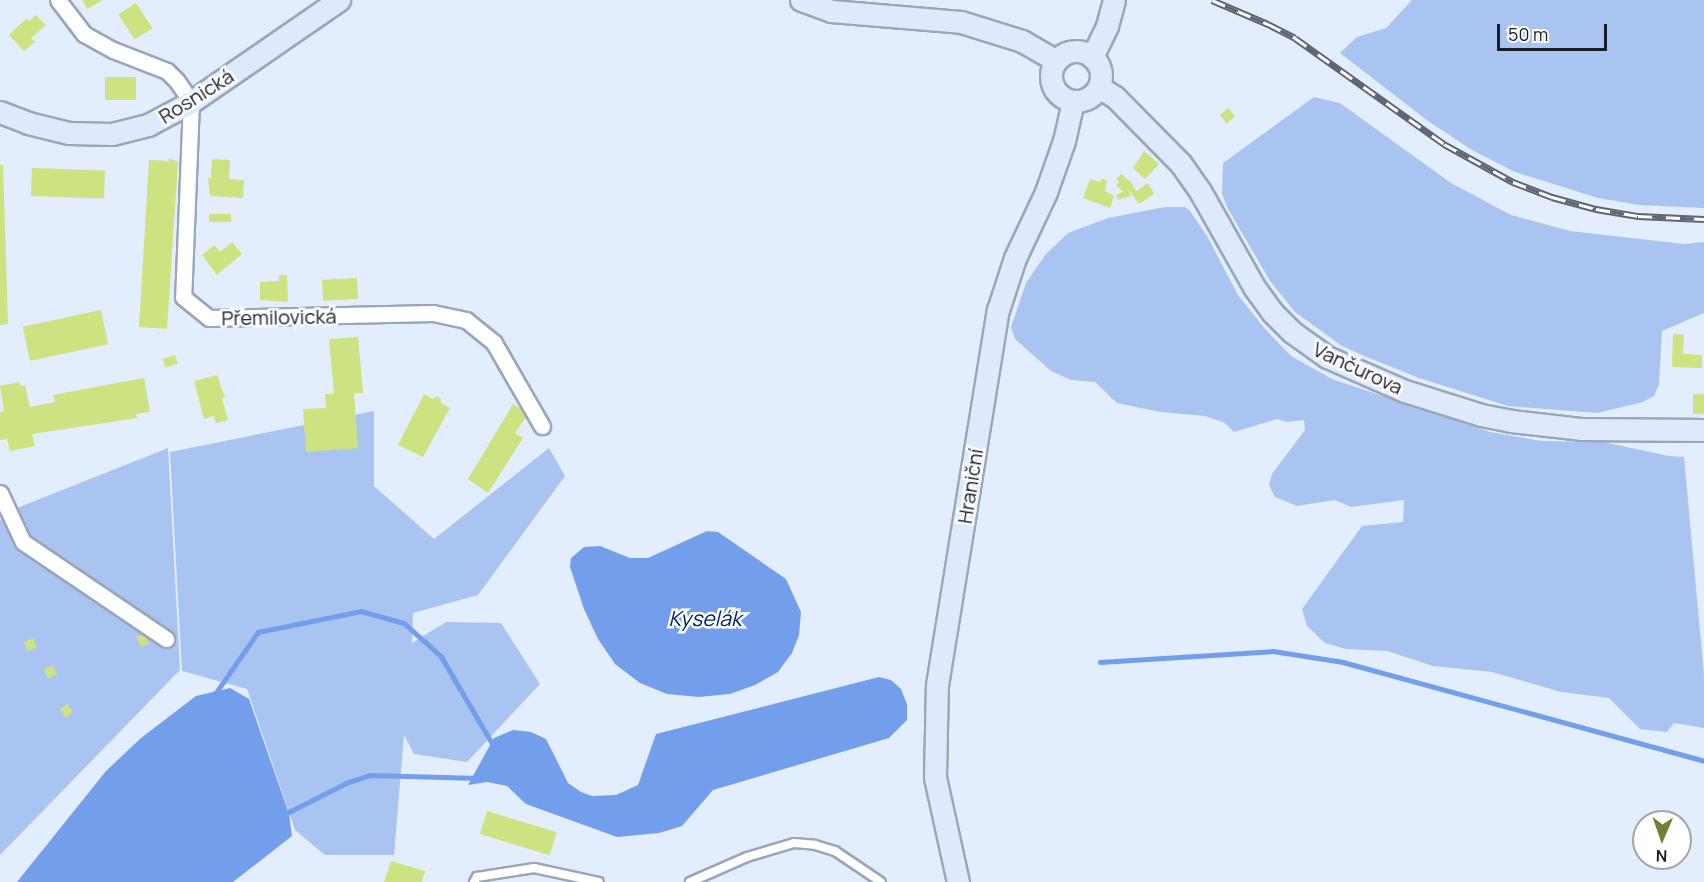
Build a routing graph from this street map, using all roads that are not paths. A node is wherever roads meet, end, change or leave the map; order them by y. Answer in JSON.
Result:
{"nodes":[{"id":1,"x":57,"y":0,"type":"edge"},
{"id":2,"x":339,"y":0,"type":"edge"},
{"id":3,"x":801,"y":0,"type":"edge"},
{"id":4,"x":1114,"y":0,"type":"edge"},
{"id":5,"x":1092,"y":57,"type":"junction"},
{"id":6,"x":1056,"y":61,"type":"junction"},
{"id":7,"x":1099,"y":87,"type":"junction"},
{"id":8,"x":1073,"y":101,"type":"junction"},
{"id":9,"x":191,"y":102,"type":"junction"},
{"id":10,"x":0,"y":112,"type":"edge"},
{"id":11,"x":542,"y":426,"type":"dead end"},
{"id":12,"x":1704,"y":430,"type":"edge"},
{"id":13,"x":0,"y":494,"type":"edge"},
{"id":14,"x":166,"y":639,"type":"dead end"},
{"id":15,"x":474,"y":882,"type":"edge"},
{"id":16,"x":599,"y":882,"type":"edge"},
{"id":17,"x":690,"y":882,"type":"edge"},
{"id":18,"x":881,"y":882,"type":"edge"},
{"id":19,"x":958,"y":882,"type":"edge"}],
"edges":[{"from":1,"to":9,"type":"street"},
{"from":2,"to":9,"type":"street","name":"Rosnická"},
{"from":3,"to":6,"type":"street"},
{"from":4,"to":5,"type":"street"},
{"from":5,"to":6,"type":"street"},
{"from":5,"to":7,"type":"street"},
{"from":6,"to":8,"type":"street"},
{"from":7,"to":8,"type":"street"},
{"from":7,"to":12,"type":"street","name":"Vančurova"},
{"from":8,"to":19,"type":"street","name":"Hraniční"},
{"from":9,"to":10,"type":"street","name":"Rosnická"},
{"from":9,"to":11,"type":"street","name":"Přemilovická"},
{"from":13,"to":14,"type":"street"},
{"from":15,"to":16,"type":"lane"},
{"from":17,"to":18,"type":"lane"}]}
